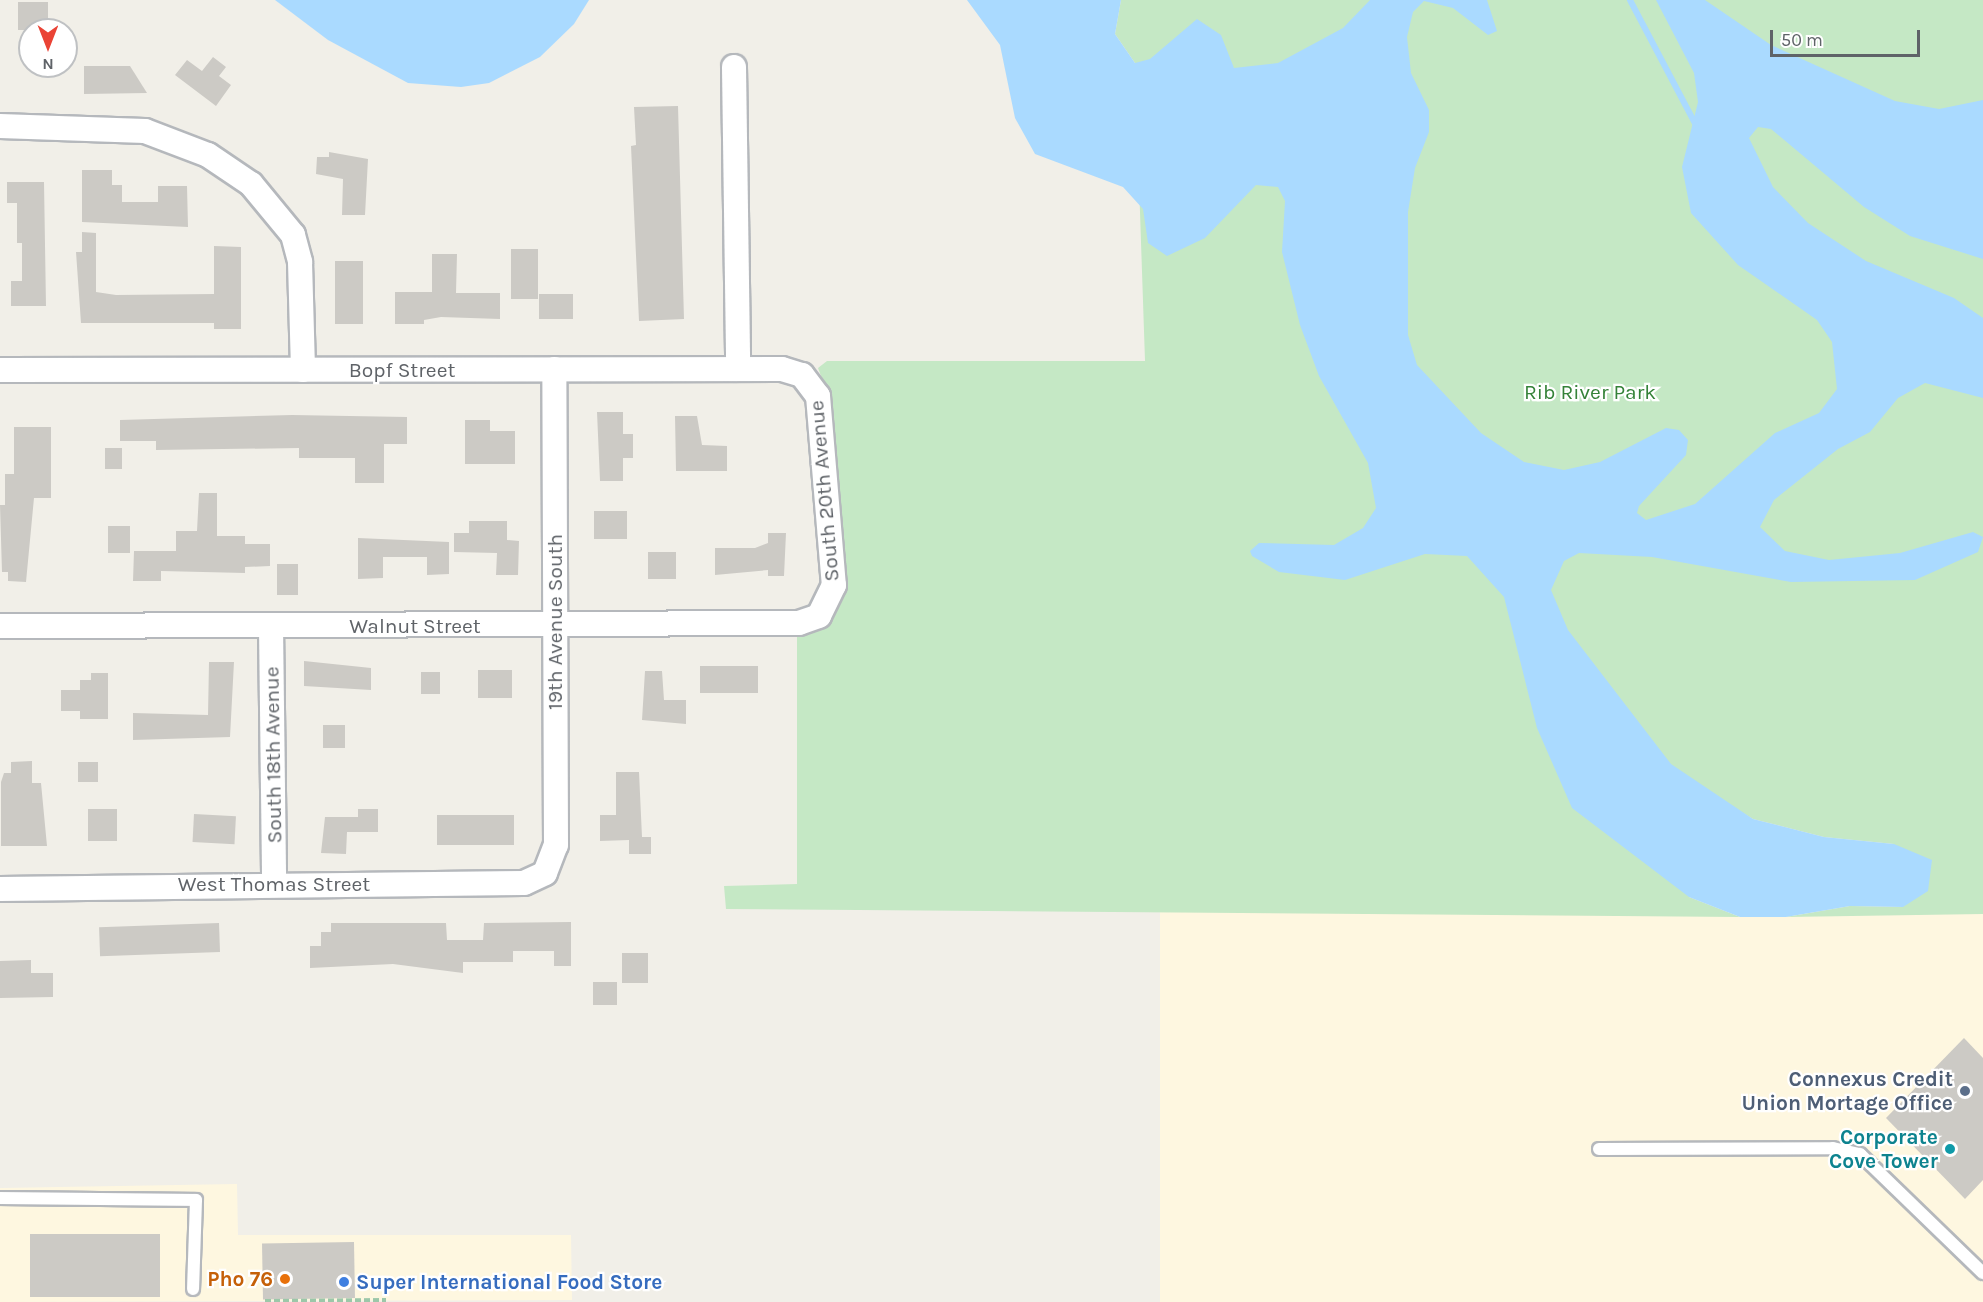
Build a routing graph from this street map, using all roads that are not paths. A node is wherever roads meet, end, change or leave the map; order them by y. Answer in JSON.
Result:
{"nodes":[{"id":1,"x":734,"y":67,"type":"dead end"},
{"id":2,"x":0,"y":126,"type":"edge"},
{"id":3,"x":554,"y":369,"type":"junction"},
{"id":4,"x":738,"y":369,"type":"junction"},
{"id":5,"x":0,"y":370,"type":"edge"},
{"id":6,"x":303,"y":370,"type":"junction"},
{"id":7,"x":802,"y":375,"type":"joint"},
{"id":8,"x":825,"y":610,"type":"joint"},
{"id":9,"x":0,"y":626,"type":"edge"},
{"id":10,"x":271,"y":626,"type":"junction"},
{"id":11,"x":556,"y":626,"type":"junction"},
{"id":12,"x":545,"y":873,"type":"joint"},
{"id":13,"x":274,"y":884,"type":"junction"},
{"id":14,"x":0,"y":889,"type":"edge"},
{"id":15,"x":1599,"y":1149,"type":"dead end"},
{"id":16,"x":0,"y":1198,"type":"edge"},
{"id":17,"x":1983,"y":1273,"type":"edge"},
{"id":18,"x":193,"y":1289,"type":"dead end"}],
"edges":[{"from":1,"to":4,"type":"street"},
{"from":2,"to":6,"type":"street"},
{"from":3,"to":4,"type":"street","name":"Bopf Street"},
{"from":3,"to":6,"type":"street","name":"Bopf Street"},
{"from":3,"to":11,"type":"street","name":"19th Avenue South"},
{"from":4,"to":7,"type":"street","name":"Bopf Street"},
{"from":5,"to":6,"type":"street","name":"Bopf Street"},
{"from":7,"to":8,"type":"street","name":"South 20th Avenue"},
{"from":8,"to":11,"type":"street","name":"Walnut Street"},
{"from":9,"to":10,"type":"street","name":"Walnut Street"},
{"from":10,"to":11,"type":"street","name":"Walnut Street"},
{"from":10,"to":13,"type":"street","name":"South 18th Avenue"},
{"from":11,"to":12,"type":"street","name":"19th Avenue South"},
{"from":12,"to":13,"type":"street","name":"West Thomas Street"},
{"from":13,"to":14,"type":"street","name":"West Thomas Street"},
{"from":15,"to":17,"type":"lane"},
{"from":16,"to":18,"type":"lane"}]}
